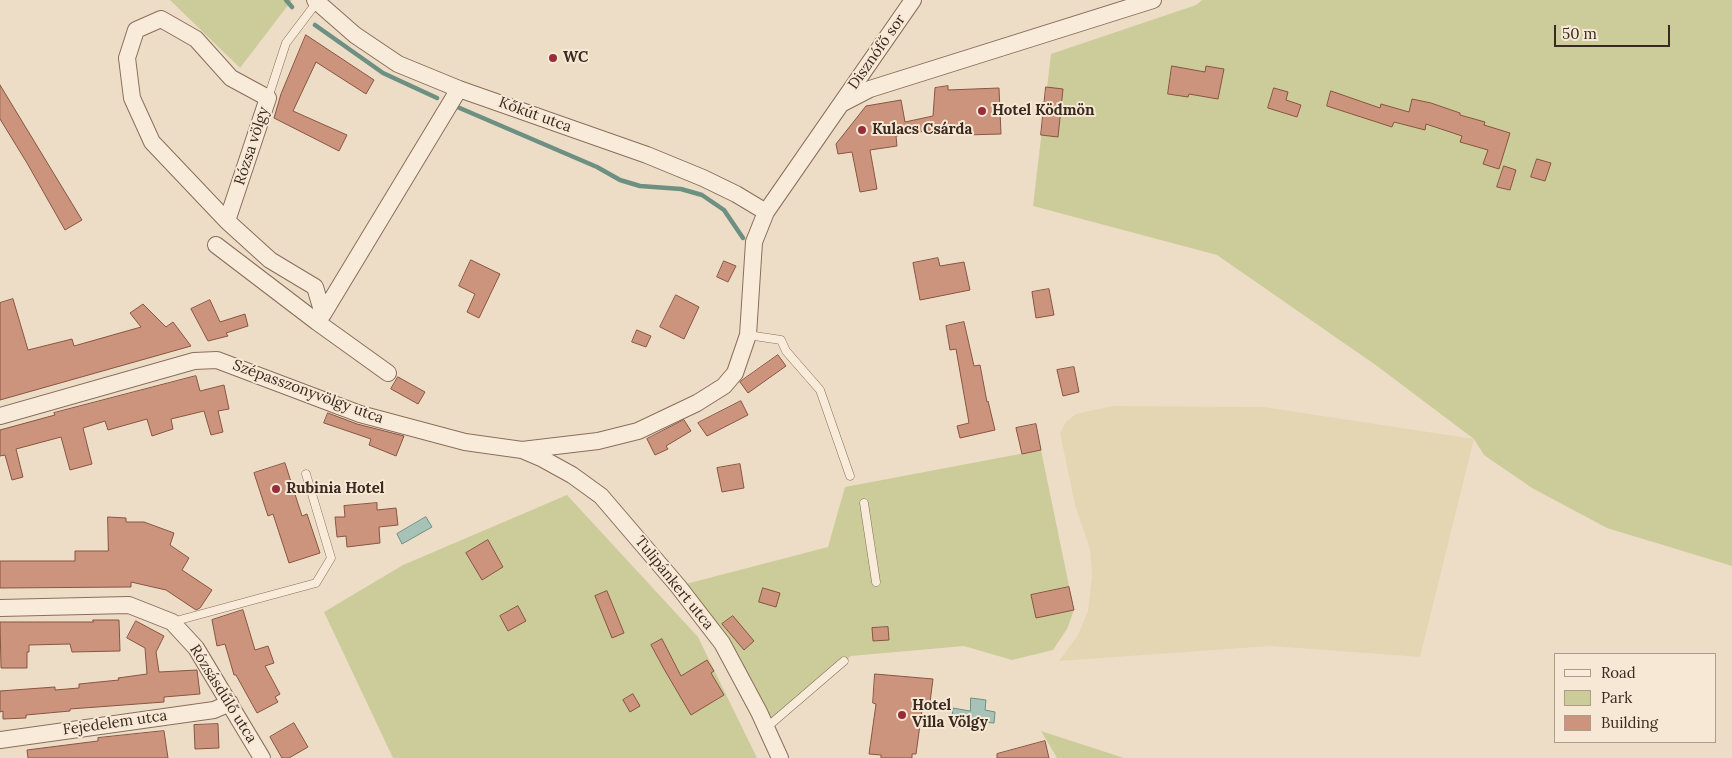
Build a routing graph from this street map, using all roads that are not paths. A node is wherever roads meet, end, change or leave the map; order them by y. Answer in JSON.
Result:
{"nodes":[{"id":1,"x":1153,"y":0,"type":"edge"},
{"id":2,"x":316,"y":1,"type":"edge"},
{"id":3,"x":911,"y":1,"type":"edge"},
{"id":4,"x":459,"y":89,"type":"junction"},
{"id":5,"x":268,"y":98,"type":"junction"},
{"id":6,"x":841,"y":104,"type":"junction"},
{"id":7,"x":766,"y":212,"type":"junction"},
{"id":8,"x":227,"y":221,"type":"junction"},
{"id":9,"x":216,"y":245,"type":"dead end"},
{"id":10,"x":320,"y":318,"type":"junction"},
{"id":11,"x":748,"y":335,"type":"junction"},
{"id":12,"x":388,"y":373,"type":"dead end"},
{"id":13,"x":0,"y":416,"type":"edge"},
{"id":14,"x":522,"y":450,"type":"junction"},
{"id":15,"x":306,"y":474,"type":"dead end"},
{"id":16,"x":850,"y":476,"type":"dead end"},
{"id":17,"x":864,"y":502,"type":"dead end"},
{"id":18,"x":876,"y":582,"type":"dead end"},
{"id":19,"x":0,"y":608,"type":"edge"},
{"id":20,"x":172,"y":622,"type":"junction"},
{"id":21,"x":844,"y":661,"type":"dead end"},
{"id":22,"x":230,"y":703,"type":"junction"},
{"id":23,"x":766,"y":728,"type":"junction"},
{"id":24,"x":0,"y":740,"type":"edge"},
{"id":25,"x":262,"y":758,"type":"edge"},
{"id":26,"x":780,"y":758,"type":"edge"}],
"edges":[{"from":1,"to":6,"type":"street"},
{"from":2,"to":4,"type":"street","name":"Kőkút utca"},
{"from":2,"to":5,"type":"lane"},
{"from":3,"to":6,"type":"street","name":"Disznófő sor"},
{"from":4,"to":7,"type":"street","name":"Kőkút utca"},
{"from":4,"to":10,"type":"street"},
{"from":5,"to":8,"type":"street","name":"Rózsa völgy"},
{"from":5,"to":8,"type":"street","name":"Rózsa völgy"},
{"from":6,"to":7,"type":"street","name":"Disznófő sor"},
{"from":7,"to":11,"type":"street","name":"Szépasszonyvölgy utca"},
{"from":8,"to":10,"type":"street","name":"Rózsa völgy"},
{"from":9,"to":10,"type":"street"},
{"from":10,"to":12,"type":"street"},
{"from":11,"to":14,"type":"street","name":"Szépasszonyvölgy utca"},
{"from":11,"to":16,"type":"lane"},
{"from":13,"to":14,"type":"street","name":"Szépasszonyvölgy utca"},
{"from":14,"to":23,"type":"street","name":"Tulipánkert utca"},
{"from":15,"to":20,"type":"lane"},
{"from":17,"to":18,"type":"lane"},
{"from":19,"to":20,"type":"street","name":"Rózsásdűlő utca"},
{"from":20,"to":22,"type":"street","name":"Rózsásdűlő utca"},
{"from":21,"to":23,"type":"lane"},
{"from":22,"to":24,"type":"street","name":"Fejedelem utca"},
{"from":22,"to":25,"type":"street","name":"Rózsásdűlő utca"},
{"from":23,"to":26,"type":"street","name":"Tulipánkert utca"}]}
